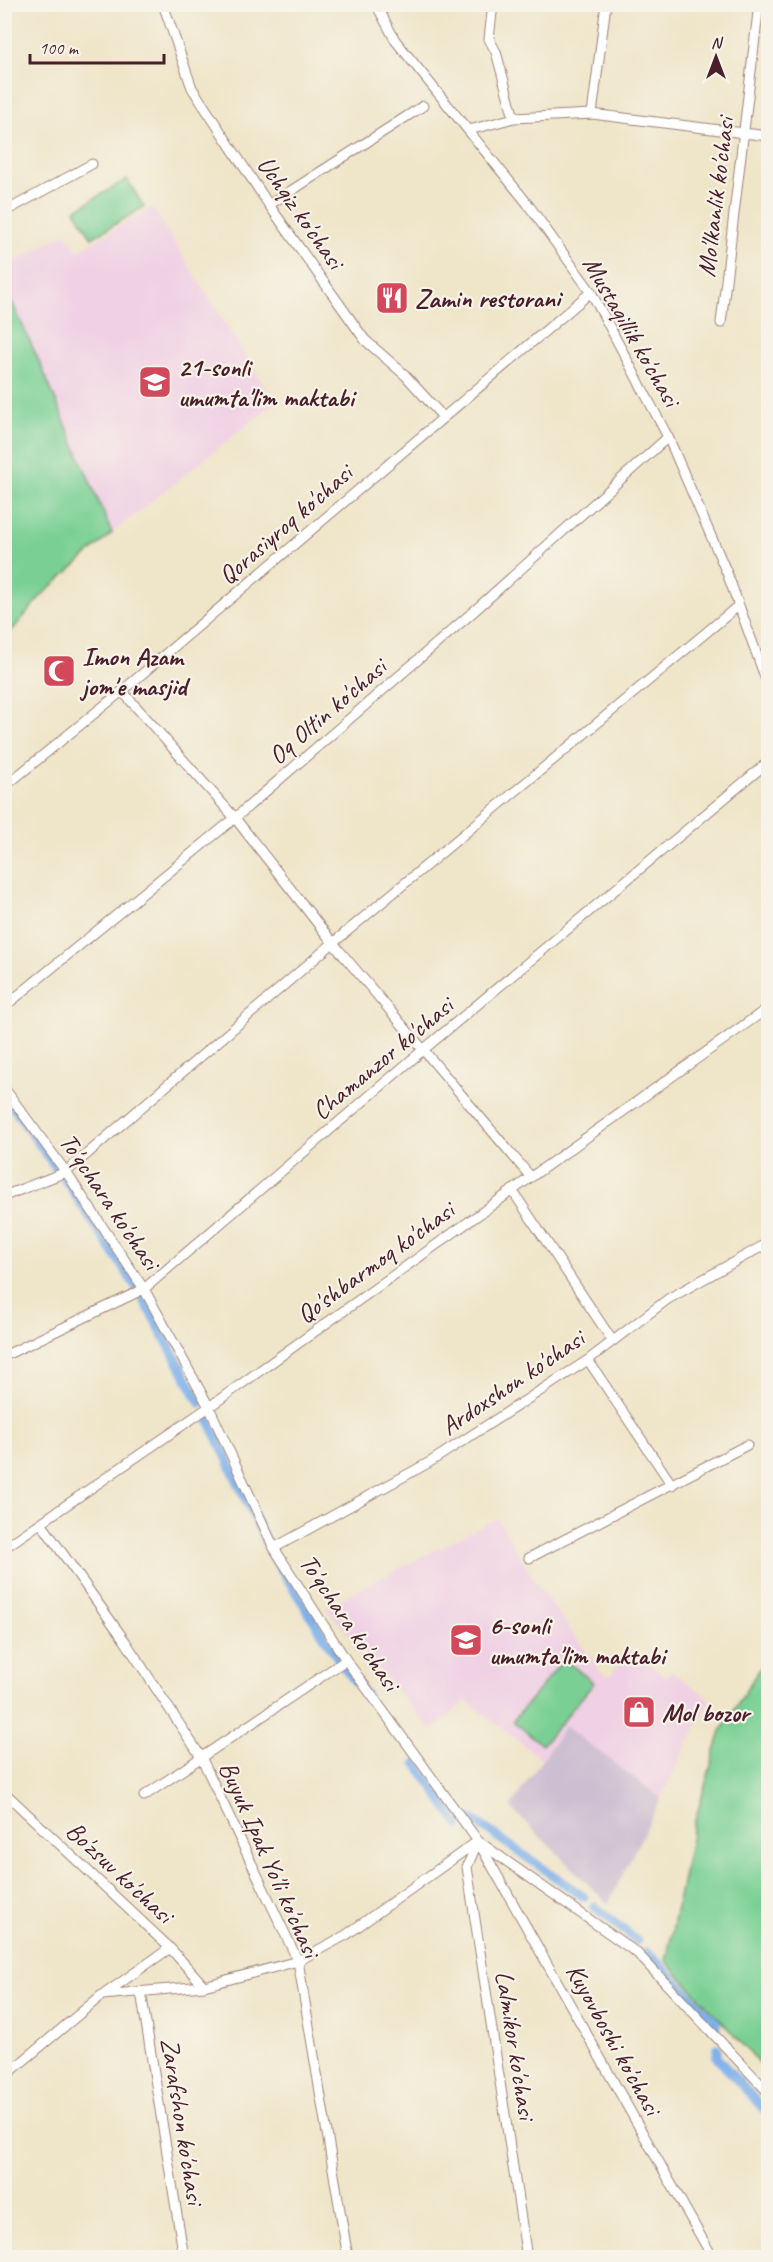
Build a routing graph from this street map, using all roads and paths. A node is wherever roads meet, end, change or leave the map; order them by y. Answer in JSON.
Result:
{"nodes":[{"id":1,"x":163,"y":4,"type":"edge"},
{"id":2,"x":376,"y":4,"type":"edge"},
{"id":3,"x":493,"y":4,"type":"edge"},
{"id":4,"x":606,"y":4,"type":"edge"},
{"id":5,"x":759,"y":4,"type":"edge"},
{"id":6,"x":423,"y":106,"type":"dead end"},
{"id":7,"x":592,"y":114,"type":"junction"},
{"id":8,"x":514,"y":118,"type":"junction"},
{"id":9,"x":469,"y":130,"type":"junction"},
{"id":10,"x":744,"y":133,"type":"junction"},
{"id":11,"x":768,"y":136,"type":"edge"},
{"id":12,"x":92,"y":164,"type":"dead end"},
{"id":13,"x":269,"y":205,"type":"junction"},
{"id":14,"x":4,"y":212,"type":"edge"},
{"id":15,"x":591,"y":292,"type":"junction"},
{"id":16,"x":721,"y":322,"type":"dead end"},
{"id":17,"x":443,"y":417,"type":"junction"},
{"id":18,"x":668,"y":437,"type":"junction"},
{"id":19,"x":738,"y":606,"type":"junction"},
{"id":20,"x":768,"y":685,"type":"edge"},
{"id":21,"x":123,"y":691,"type":"junction"},
{"id":22,"x":768,"y":762,"type":"edge"},
{"id":23,"x":4,"y":787,"type":"edge"},
{"id":24,"x":235,"y":818,"type":"junction"},
{"id":25,"x":333,"y":943,"type":"junction"},
{"id":26,"x":4,"y":1007,"type":"edge"},
{"id":27,"x":768,"y":1008,"type":"edge"},
{"id":28,"x":423,"y":1050,"type":"junction"},
{"id":29,"x":4,"y":1088,"type":"edge"},
{"id":30,"x":66,"y":1172,"type":"junction"},
{"id":31,"x":530,"y":1176,"type":"junction"},
{"id":32,"x":512,"y":1190,"type":"junction"},
{"id":33,"x":4,"y":1196,"type":"edge"},
{"id":34,"x":768,"y":1243,"type":"edge"},
{"id":35,"x":144,"y":1289,"type":"junction"},
{"id":36,"x":612,"y":1340,"type":"junction"},
{"id":37,"x":4,"y":1356,"type":"edge"},
{"id":38,"x":588,"y":1360,"type":"junction"},
{"id":39,"x":209,"y":1407,"type":"junction"},
{"id":40,"x":747,"y":1444,"type":"dead end"},
{"id":41,"x":672,"y":1485,"type":"junction"},
{"id":42,"x":41,"y":1523,"type":"junction"},
{"id":43,"x":4,"y":1548,"type":"edge"},
{"id":44,"x":274,"y":1548,"type":"junction"},
{"id":45,"x":529,"y":1558,"type":"dead end"},
{"id":46,"x":346,"y":1660,"type":"junction"},
{"id":47,"x":201,"y":1757,"type":"junction"},
{"id":48,"x":4,"y":1792,"type":"edge"},
{"id":49,"x":144,"y":1796,"type":"dead end"},
{"id":50,"x":478,"y":1841,"type":"junction"},
{"id":51,"x":170,"y":1948,"type":"junction"},
{"id":52,"x":297,"y":1961,"type":"junction"},
{"id":53,"x":204,"y":1986,"type":"junction"},
{"id":54,"x":141,"y":1992,"type":"junction"},
{"id":55,"x":102,"y":1995,"type":"junction"},
{"id":56,"x":4,"y":2077,"type":"edge"},
{"id":57,"x":768,"y":2092,"type":"edge"},
{"id":58,"x":184,"y":2258,"type":"edge"},
{"id":59,"x":348,"y":2258,"type":"edge"},
{"id":60,"x":527,"y":2258,"type":"edge"},
{"id":61,"x":713,"y":2258,"type":"edge"}],
"edges":[{"from":1,"to":13,"type":"street","name":"Uchqiz ko'chasi"},
{"from":2,"to":9,"type":"street","name":"Mustaqillik ko'chasi"},
{"from":3,"to":8,"type":"street"},
{"from":4,"to":7,"type":"street"},
{"from":5,"to":10,"type":"street","name":"Mo'lkanlik ko'chasi"},
{"from":6,"to":13,"type":"street"},
{"from":7,"to":8,"type":"street"},
{"from":7,"to":10,"type":"street"},
{"from":8,"to":9,"type":"street"},
{"from":9,"to":15,"type":"street","name":"Mustaqillik ko'chasi"},
{"from":10,"to":11,"type":"street"},
{"from":10,"to":16,"type":"street","name":"Mo'lkanlik ko'chasi"},
{"from":12,"to":14,"type":"street"},
{"from":13,"to":17,"type":"street","name":"Uchqiz ko'chasi"},
{"from":15,"to":17,"type":"street","name":"Qorasiyroq ko'chasi"},
{"from":15,"to":18,"type":"street","name":"Mustaqillik ko'chasi"},
{"from":17,"to":21,"type":"street","name":"Qorasiyroq ko'chasi"},
{"from":18,"to":19,"type":"street","name":"Mustaqillik ko'chasi"},
{"from":18,"to":24,"type":"street","name":"Oq Oltin ko'chasi"},
{"from":19,"to":20,"type":"street","name":"Mustaqillik ko'chasi"},
{"from":19,"to":25,"type":"street"},
{"from":21,"to":23,"type":"street","name":"Qorasiyroq ko'chasi"},
{"from":21,"to":24,"type":"street"},
{"from":22,"to":28,"type":"street","name":"Chamanzor ko'chasi"},
{"from":24,"to":25,"type":"street"},
{"from":24,"to":26,"type":"street","name":"Oq Oltin ko'chasi"},
{"from":25,"to":28,"type":"street"},
{"from":25,"to":30,"type":"street"},
{"from":27,"to":31,"type":"street","name":"Qo'shbarmoq ko'chasi"},
{"from":28,"to":31,"type":"street"},
{"from":28,"to":35,"type":"street","name":"Chamanzor ko'chasi"},
{"from":29,"to":30,"type":"street","name":"To'qchara ko'chasi"},
{"from":30,"to":33,"type":"street"},
{"from":30,"to":35,"type":"street","name":"To'qchara ko'chasi"},
{"from":31,"to":32,"type":"street","name":"Qo'shbarmoq ko'chasi"},
{"from":32,"to":36,"type":"street"},
{"from":32,"to":39,"type":"street","name":"Qo'shbarmoq ko'chasi"},
{"from":34,"to":36,"type":"street","name":"Ardoxshon ko'chasi"},
{"from":35,"to":37,"type":"street","name":"Chamanzor ko'chasi"},
{"from":35,"to":39,"type":"street","name":"To'qchara ko'chasi"},
{"from":36,"to":38,"type":"street","name":"Ardoxshon ko'chasi"},
{"from":38,"to":41,"type":"street"},
{"from":38,"to":44,"type":"street","name":"Ardoxshon ko'chasi"},
{"from":39,"to":42,"type":"street","name":"Qo'shbarmoq ko'chasi"},
{"from":39,"to":44,"type":"street","name":"To'qchara ko'chasi"},
{"from":40,"to":41,"type":"street"},
{"from":41,"to":45,"type":"street"},
{"from":42,"to":43,"type":"street","name":"Qo'shbarmoq ko'chasi"},
{"from":42,"to":47,"type":"street","name":"Buyuk Ipak Yo'li ko'chasi"},
{"from":44,"to":46,"type":"street","name":"To'qchara ko'chasi"},
{"from":46,"to":47,"type":"street"},
{"from":46,"to":50,"type":"street","name":"To'qchara ko'chasi"},
{"from":47,"to":49,"type":"street"},
{"from":47,"to":52,"type":"street","name":"Buyuk Ipak Yo'li ko'chasi"},
{"from":48,"to":51,"type":"street","name":"Bo'zsuv ko'chasi"},
{"from":50,"to":52,"type":"street"},
{"from":50,"to":57,"type":"street","name":"To'qchara ko'chasi"},
{"from":50,"to":60,"type":"street","name":"Lalmikor ko'chasi"},
{"from":50,"to":61,"type":"street","name":"Kuyovboshi ko'chasi"},
{"from":51,"to":53,"type":"street","name":"Bo'zsuv ko'chasi"},
{"from":51,"to":55,"type":"street"},
{"from":52,"to":53,"type":"street"},
{"from":52,"to":59,"type":"street","name":"Buyuk Ipak Yo'li ko'chasi"},
{"from":53,"to":54,"type":"street"},
{"from":54,"to":55,"type":"street"},
{"from":54,"to":58,"type":"street","name":"Zarafshon ko'chasi"},
{"from":55,"to":56,"type":"street"}]}
